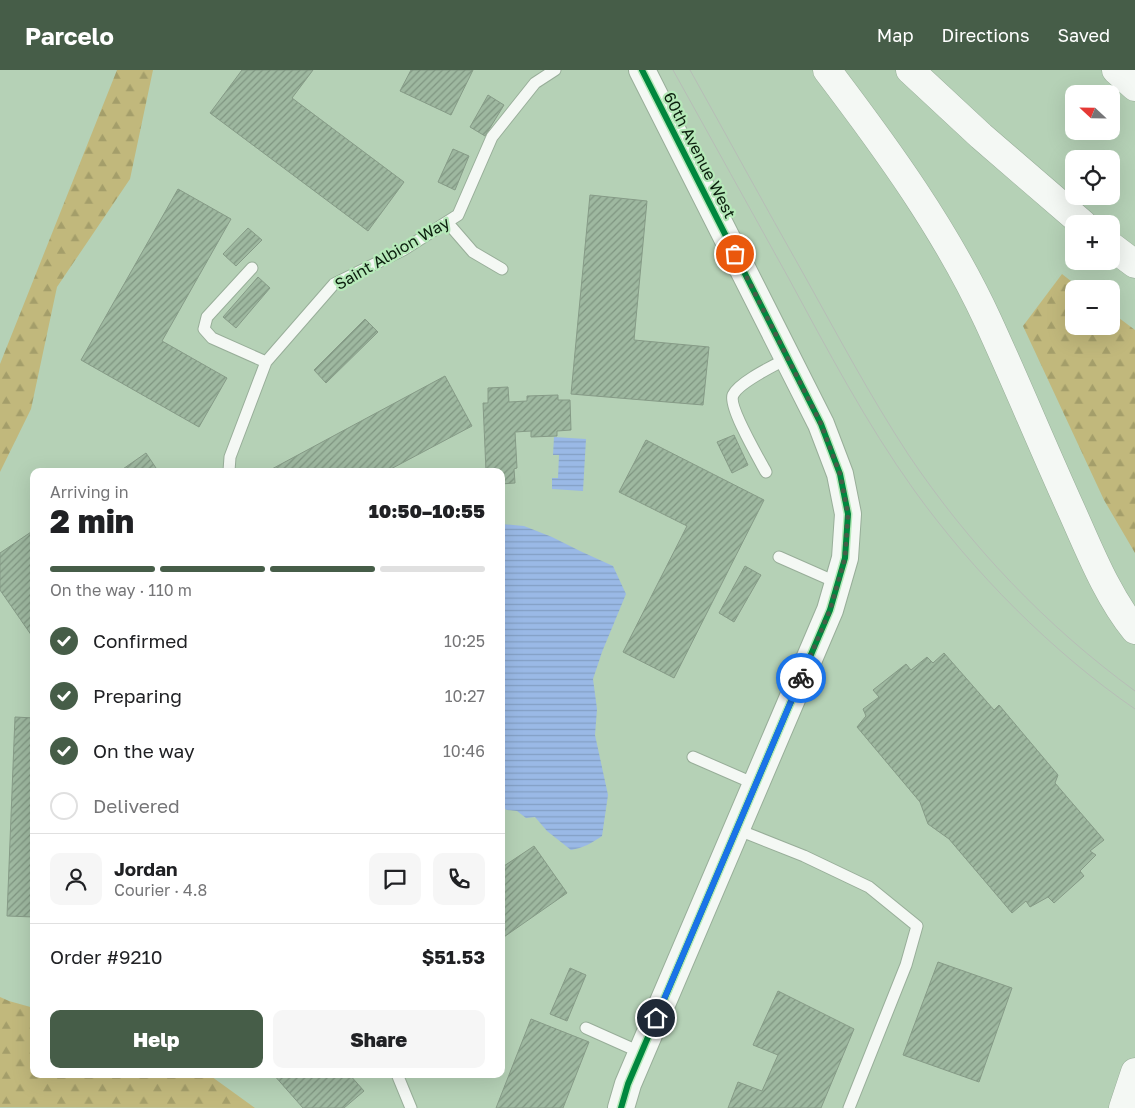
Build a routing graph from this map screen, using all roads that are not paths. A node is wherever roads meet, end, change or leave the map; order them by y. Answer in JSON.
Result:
{"nodes":[{"id":1,"x":555,"y":70,"type":"edge"},
{"id":2,"x":642,"y":70,"type":"edge"},
{"id":3,"x":827,"y":70,"type":"edge"},
{"id":4,"x":910,"y":70,"type":"edge"},
{"id":5,"x":1116,"y":70,"type":"edge"},
{"id":6,"x":1135,"y":87,"type":"edge"},
{"id":7,"x":458,"y":215,"type":"junction"},
{"id":8,"x":1073,"y":215,"type":"edge"},
{"id":9,"x":446,"y":222,"type":"junction"},
{"id":10,"x":458,"y":236,"type":"junction"},
{"id":11,"x":1120,"y":253,"type":"edge"},
{"id":12,"x":1135,"y":264,"type":"edge"},
{"id":13,"x":252,"y":268,"type":"dead end"},
{"id":14,"x":502,"y":269,"type":"dead end"},
{"id":15,"x":788,"y":358,"type":"junction"},
{"id":16,"x":266,"y":362,"type":"junction"},
{"id":17,"x":229,"y":468,"type":"edge"},
{"id":18,"x":766,"y":472,"type":"dead end"},
{"id":19,"x":780,"y":557,"type":"dead end"},
{"id":20,"x":838,"y":583,"type":"junction"},
{"id":21,"x":1135,"y":630,"type":"edge"},
{"id":22,"x":693,"y":757,"type":"dead end"},
{"id":23,"x":756,"y":784,"type":"junction"},
{"id":24,"x":736,"y":830,"type":"junction"},
{"id":25,"x":586,"y":1028,"type":"dead end"},
{"id":26,"x":642,"y":1053,"type":"junction"},
{"id":27,"x":1135,"y":1072,"type":"edge"},
{"id":28,"x":399,"y":1078,"type":"edge"},
{"id":29,"x":411,"y":1108,"type":"edge"},
{"id":30,"x":621,"y":1108,"type":"edge"},
{"id":31,"x":849,"y":1108,"type":"edge"},
{"id":32,"x":1123,"y":1108,"type":"edge"}],
"edges":[{"from":1,"to":7,"type":"lane","name":"Saint Albion Way"},
{"from":2,"to":15,"type":"street","name":"60th Avenue West"},
{"from":3,"to":21,"type":"main road"},
{"from":4,"to":8,"type":"main road"},
{"from":5,"to":6,"type":"main road"},
{"from":7,"to":9,"type":"lane","name":"Saint Albion Way"},
{"from":7,"to":10,"type":"lane"},
{"from":9,"to":10,"type":"lane"},
{"from":9,"to":16,"type":"lane","name":"Saint Albion Way"},
{"from":10,"to":14,"type":"lane"},
{"from":11,"to":12,"type":"main road"},
{"from":13,"to":16,"type":"lane"},
{"from":15,"to":18,"type":"lane"},
{"from":15,"to":20,"type":"street","name":"60th Avenue West"},
{"from":16,"to":17,"type":"lane","name":"Saint Albion Way"},
{"from":19,"to":20,"type":"lane"},
{"from":20,"to":23,"type":"street","name":"60th Avenue West"},
{"from":22,"to":23,"type":"lane"},
{"from":23,"to":24,"type":"street","name":"60th Avenue West"},
{"from":24,"to":26,"type":"street","name":"60th Avenue West"},
{"from":24,"to":31,"type":"lane"},
{"from":25,"to":26,"type":"lane"},
{"from":26,"to":30,"type":"street","name":"60th Avenue West"},
{"from":27,"to":32,"type":"main road"},
{"from":28,"to":29,"type":"lane"}]}
